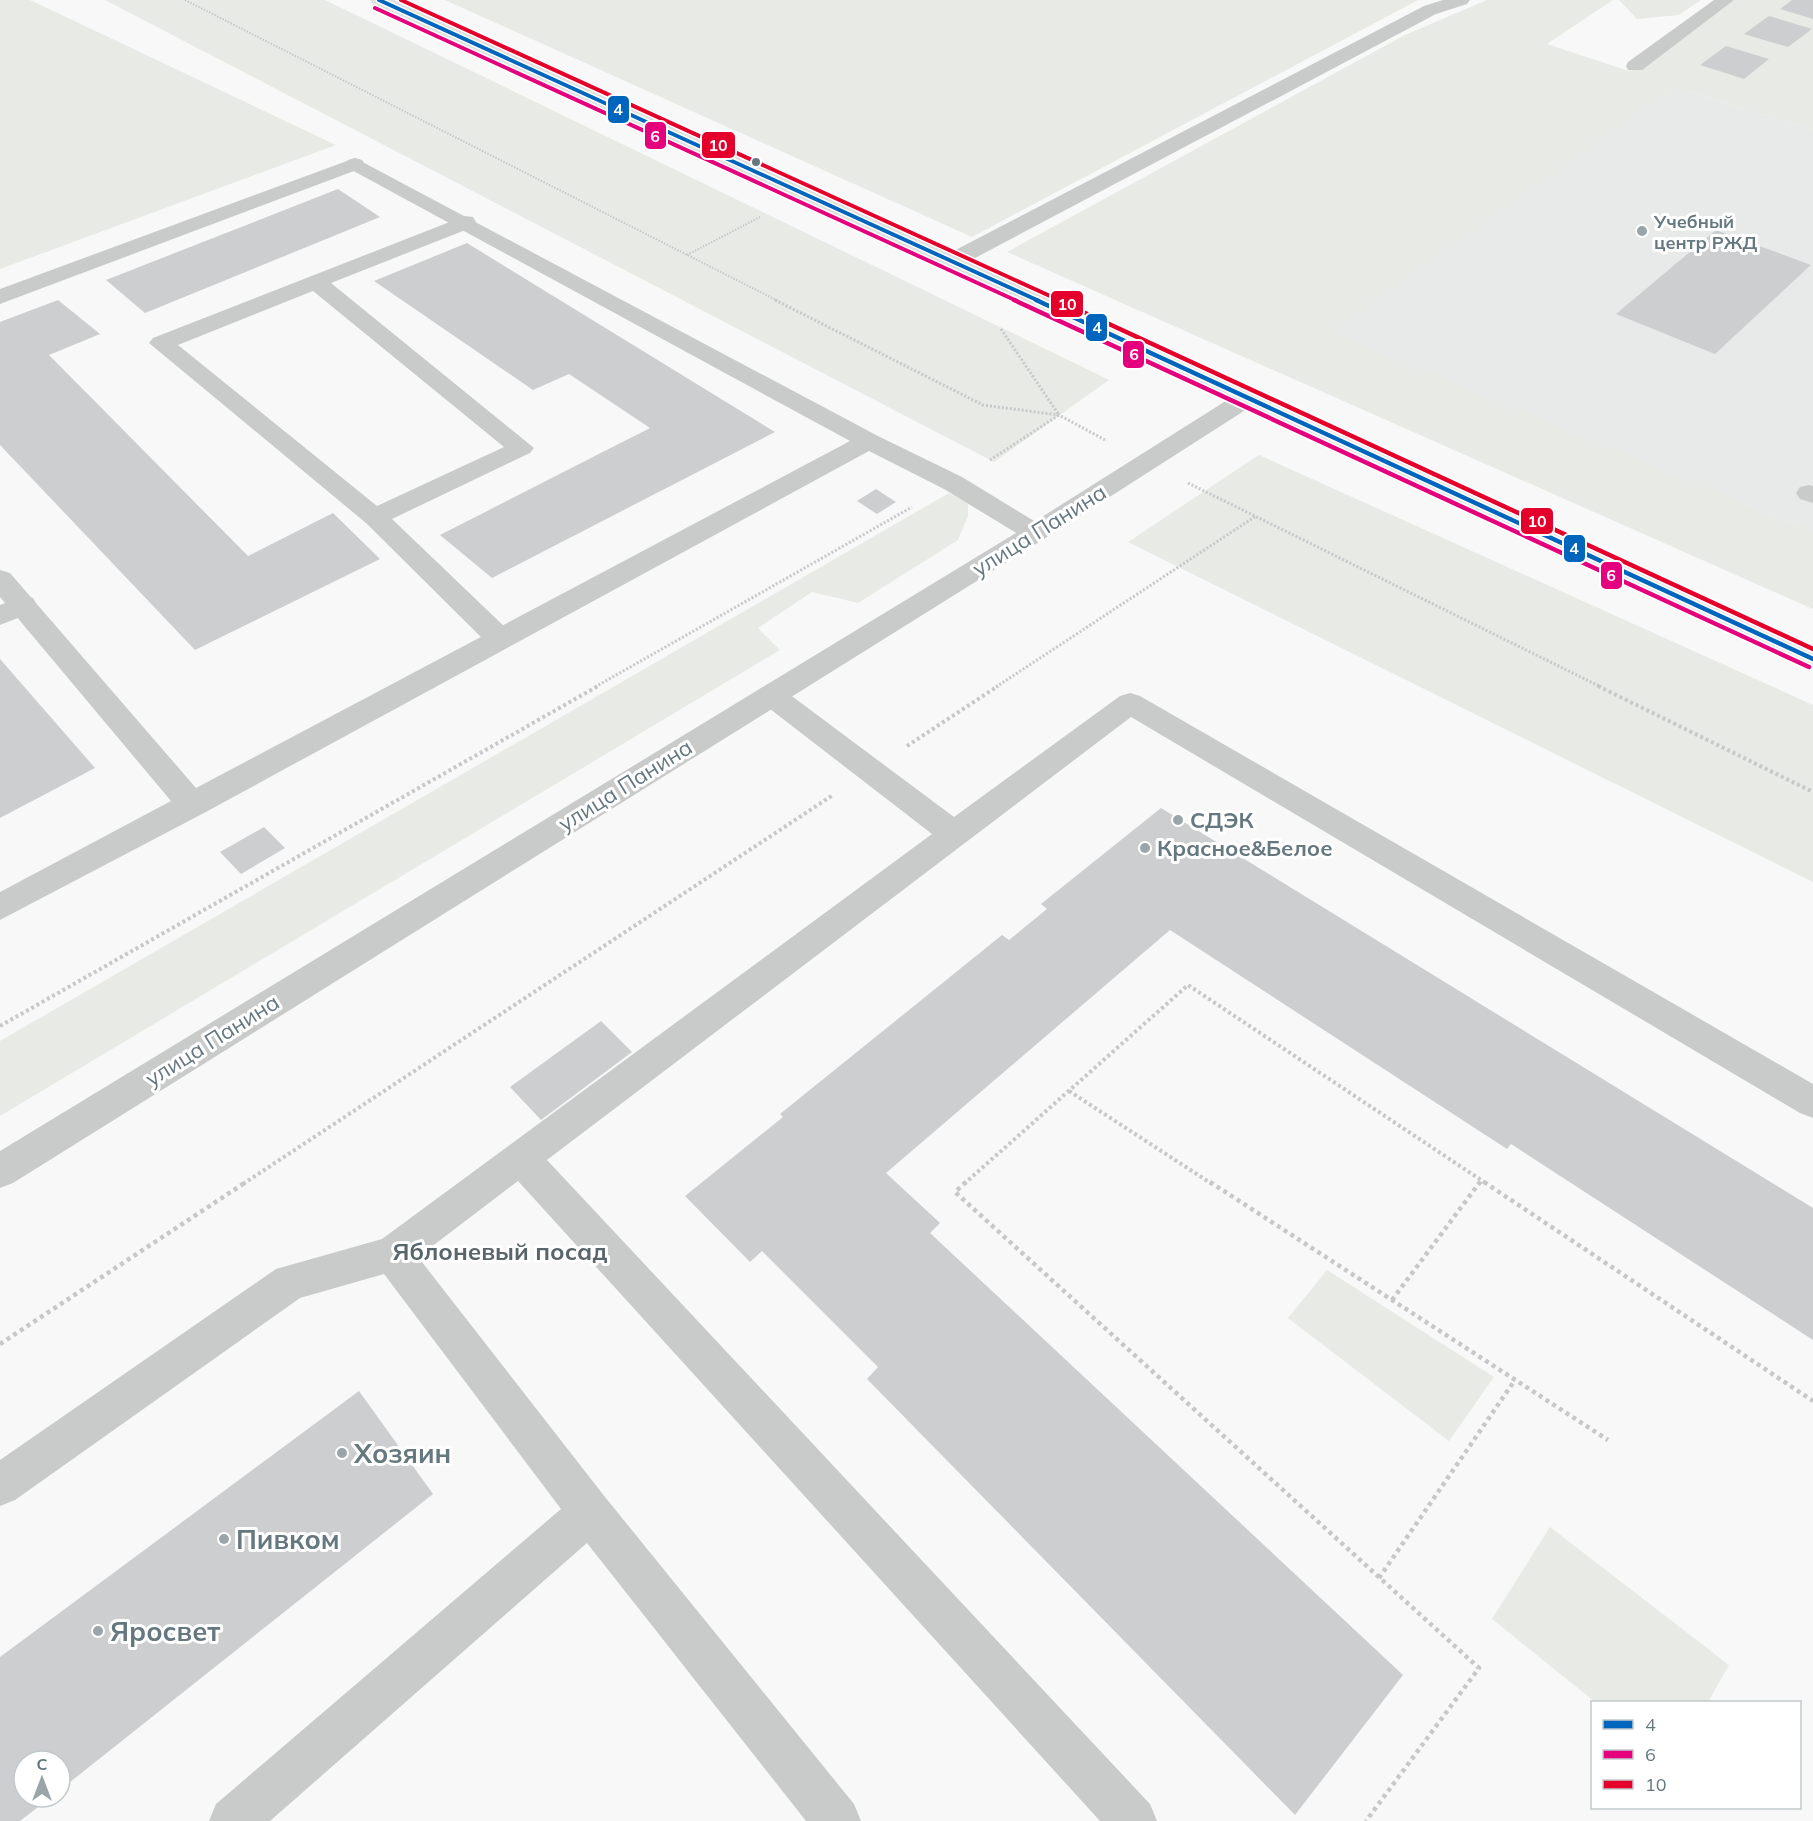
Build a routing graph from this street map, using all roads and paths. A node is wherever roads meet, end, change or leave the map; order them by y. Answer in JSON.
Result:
{"nodes":[{"id":1,"x":185,"y":0,"type":"edge"},
{"id":2,"x":379,"y":0,"type":"edge"},
{"id":3,"x":1461,"y":0,"type":"edge"},
{"id":4,"x":1725,"y":0,"type":"edge"},
{"id":5,"x":1635,"y":66,"type":"dead end"},
{"id":6,"x":765,"y":215,"type":"dead end"},
{"id":7,"x":465,"y":222,"type":"junction"},
{"id":8,"x":687,"y":255,"type":"junction"},
{"id":9,"x":952,"y":261,"type":"junction"},
{"id":10,"x":316,"y":282,"type":"junction"},
{"id":11,"x":0,"y":297,"type":"edge"},
{"id":12,"x":1249,"y":397,"type":"junction"},
{"id":13,"x":869,"y":441,"type":"junction"},
{"id":14,"x":953,"y":483,"type":"junction"},
{"id":15,"x":375,"y":518,"type":"junction"},
{"id":16,"x":1035,"y":533,"type":"junction"},
{"id":17,"x":0,"y":579,"type":"edge"},
{"id":18,"x":11,"y":611,"type":"edge"},
{"id":19,"x":498,"y":638,"type":"junction"},
{"id":20,"x":1813,"y":659,"type":"edge"},
{"id":21,"x":771,"y":695,"type":"junction"},
{"id":22,"x":870,"y":770,"type":"junction"},
{"id":23,"x":1813,"y":792,"type":"edge"},
{"id":24,"x":193,"y":805,"type":"junction"},
{"id":25,"x":954,"y":834,"type":"junction"},
{"id":26,"x":0,"y":907,"type":"edge"},
{"id":27,"x":0,"y":1026,"type":"edge"},
{"id":28,"x":1069,"y":1091,"type":"junction"},
{"id":29,"x":1813,"y":1102,"type":"edge"},
{"id":30,"x":521,"y":1158,"type":"junction"},
{"id":31,"x":0,"y":1171,"type":"edge"},
{"id":32,"x":1481,"y":1181,"type":"junction"},
{"id":33,"x":392,"y":1254,"type":"junction"},
{"id":34,"x":1392,"y":1300,"type":"junction"},
{"id":35,"x":0,"y":1344,"type":"edge"},
{"id":36,"x":1515,"y":1380,"type":"junction"},
{"id":37,"x":1813,"y":1401,"type":"edge"},
{"id":38,"x":1608,"y":1440,"type":"dead end"},
{"id":39,"x":0,"y":1485,"type":"edge"},
{"id":40,"x":590,"y":1512,"type":"junction"},
{"id":41,"x":1379,"y":1578,"type":"junction"},
{"id":42,"x":233,"y":1821,"type":"edge"},
{"id":43,"x":837,"y":1821,"type":"edge"},
{"id":44,"x":1133,"y":1821,"type":"edge"},
{"id":45,"x":1366,"y":1821,"type":"edge"}],
"edges":[{"from":1,"to":8,"type":"path"},
{"from":2,"to":9,"type":"main road"},
{"from":3,"to":9,"type":"street"},
{"from":4,"to":5,"type":"street"},
{"from":6,"to":8,"type":"path"},
{"from":7,"to":10,"type":"street"},
{"from":7,"to":11,"type":"street"},
{"from":7,"to":13,"type":"street"},
{"from":8,"to":14,"type":"path"},
{"from":9,"to":12,"type":"main road"},
{"from":10,"to":15,"type":"street"},
{"from":10,"to":15,"type":"street"},
{"from":12,"to":16,"type":"street","name":"улица Панина"},
{"from":12,"to":20,"type":"main road"},
{"from":13,"to":14,"type":"street"},
{"from":13,"to":19,"type":"street"},
{"from":14,"to":16,"type":"street"},
{"from":14,"to":27,"type":"path"},
{"from":15,"to":19,"type":"street"},
{"from":16,"to":21,"type":"street","name":"улица Панина"},
{"from":17,"to":18,"type":"street"},
{"from":18,"to":24,"type":"street"},
{"from":19,"to":24,"type":"street"},
{"from":21,"to":22,"type":"street"},
{"from":21,"to":31,"type":"street","name":"улица Панина"},
{"from":22,"to":23,"type":"path"},
{"from":22,"to":25,"type":"street"},
{"from":22,"to":35,"type":"path"},
{"from":24,"to":26,"type":"street"},
{"from":25,"to":29,"type":"street"},
{"from":25,"to":30,"type":"street"},
{"from":28,"to":32,"type":"path"},
{"from":28,"to":34,"type":"path"},
{"from":28,"to":41,"type":"path"},
{"from":30,"to":33,"type":"street"},
{"from":30,"to":44,"type":"street"},
{"from":32,"to":34,"type":"path"},
{"from":32,"to":37,"type":"path"},
{"from":33,"to":39,"type":"street"},
{"from":33,"to":40,"type":"street"},
{"from":34,"to":36,"type":"path"},
{"from":36,"to":38,"type":"path"},
{"from":36,"to":41,"type":"path"},
{"from":40,"to":42,"type":"street"},
{"from":40,"to":43,"type":"street"},
{"from":41,"to":45,"type":"path"}]}
